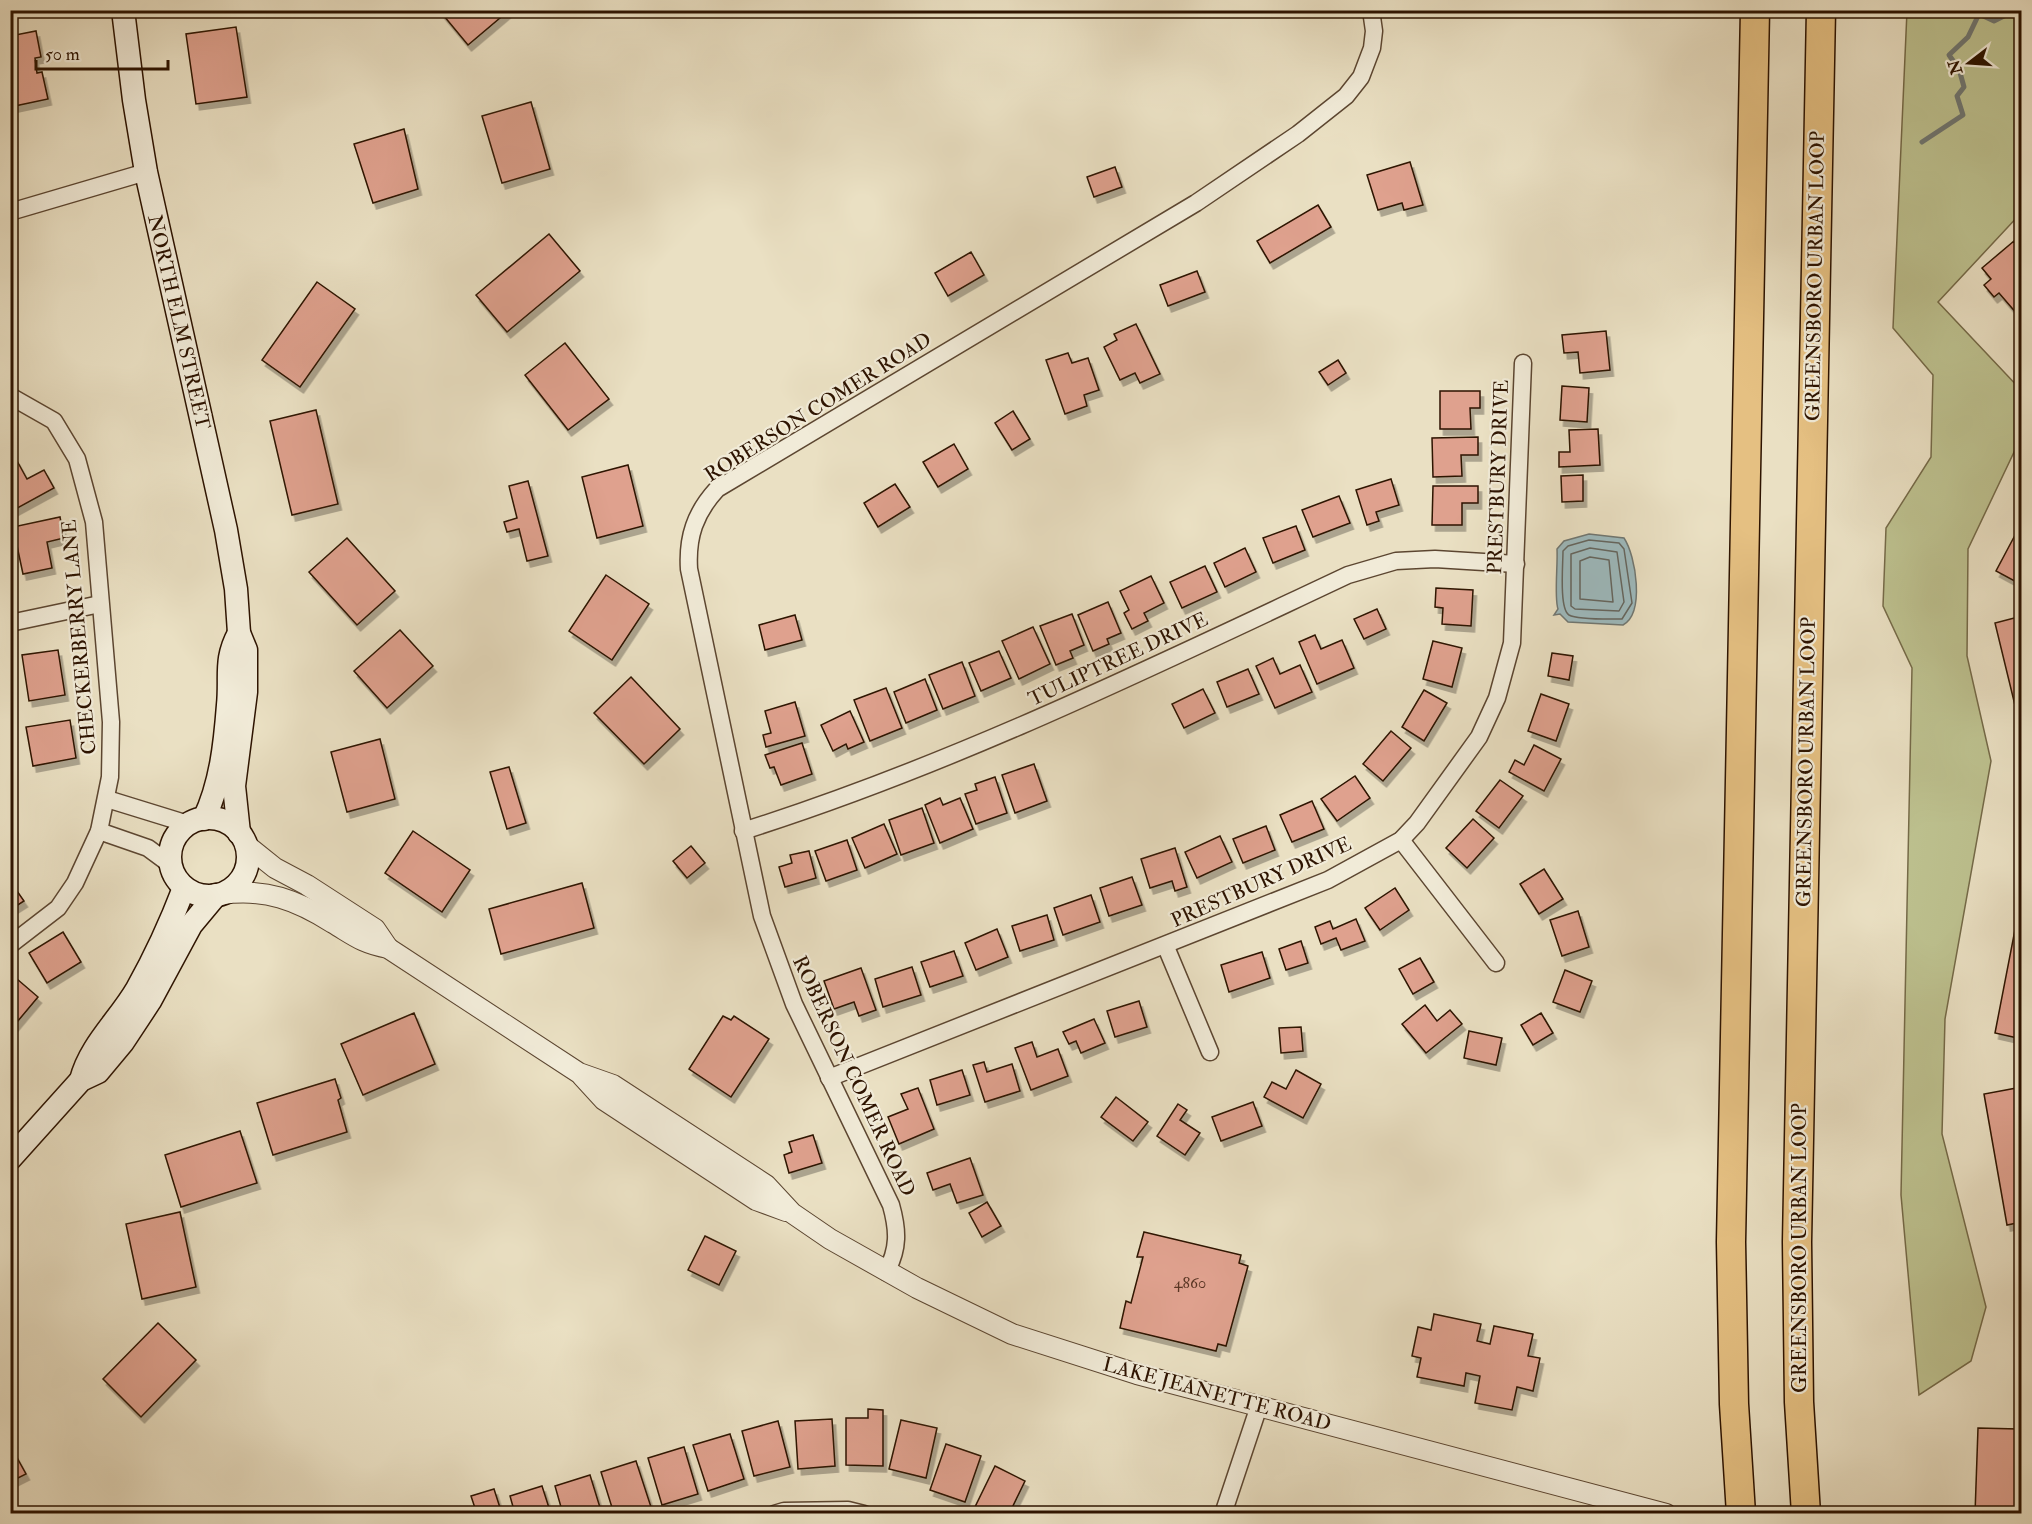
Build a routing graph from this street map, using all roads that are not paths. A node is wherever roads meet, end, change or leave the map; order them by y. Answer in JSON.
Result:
{"nodes":[{"id":1,"x":123,"y":10,"type":"edge"},
{"id":2,"x":1371,"y":10,"type":"edge"},
{"id":3,"x":1755,"y":10,"type":"edge"},
{"id":4,"x":1821,"y":10,"type":"edge"},
{"id":5,"x":146,"y":172,"type":"junction"},
{"id":6,"x":10,"y":212,"type":"edge"},
{"id":7,"x":1523,"y":363,"type":"dead end"},
{"id":8,"x":10,"y":396,"type":"edge"},
{"id":9,"x":1516,"y":564,"type":"junction"},
{"id":10,"x":100,"y":604,"type":"junction"},
{"id":11,"x":10,"y":623,"type":"edge"},
{"id":12,"x":239,"y":633,"type":"junction"},
{"id":13,"x":106,"y":799,"type":"junction"},
{"id":14,"x":196,"y":821,"type":"junction"},
{"id":15,"x":99,"y":831,"type":"junction"},
{"id":16,"x":743,"y":831,"type":"junction"},
{"id":17,"x":242,"y":839,"type":"junction"},
{"id":18,"x":1401,"y":840,"type":"junction"},
{"id":19,"x":171,"y":865,"type":"junction"},
{"id":20,"x":184,"y":888,"type":"junction"},
{"id":21,"x":219,"y":895,"type":"junction"},
{"id":22,"x":10,"y":945,"type":"edge"},
{"id":23,"x":1166,"y":947,"type":"junction"},
{"id":24,"x":388,"y":948,"type":"junction"},
{"id":25,"x":1496,"y":963,"type":"dead end"},
{"id":26,"x":1210,"y":1052,"type":"dead end"},
{"id":27,"x":829,"y":1078,"type":"junction"},
{"id":28,"x":81,"y":1080,"type":"junction"},
{"id":29,"x":10,"y":1159,"type":"edge"},
{"id":30,"x":886,"y":1272,"type":"junction"},
{"id":31,"x":1259,"y":1406,"type":"junction"},
{"id":32,"x":774,"y":1514,"type":"edge"},
{"id":33,"x":864,"y":1514,"type":"edge"},
{"id":34,"x":1223,"y":1514,"type":"edge"},
{"id":35,"x":1666,"y":1514,"type":"edge"},
{"id":36,"x":1741,"y":1514,"type":"edge"},
{"id":37,"x":1806,"y":1514,"type":"edge"}],
"edges":[{"from":1,"to":5,"type":"main road","name":"NORTH ELM STREET"},
{"from":2,"to":16,"type":"street","name":"ROBERSON COMER ROAD"},
{"from":3,"to":36,"type":"highway"},
{"from":4,"to":37,"type":"highway","name":"GREENSBORO URBAN LOOP"},
{"from":5,"to":6,"type":"street"},
{"from":5,"to":12,"type":"main road","name":"NORTH ELM STREET"},
{"from":7,"to":9,"type":"street","name":"PRESTBURY DRIVE"},
{"from":8,"to":10,"type":"street","name":"CHECKERBERRY LANE"},
{"from":9,"to":16,"type":"street","name":"TULIPTREE DRIVE"},
{"from":9,"to":18,"type":"street","name":"PRESTBURY DRIVE"},
{"from":10,"to":11,"type":"street"},
{"from":10,"to":13,"type":"street","name":"CHECKERBERRY LANE"},
{"from":12,"to":14,"type":"main road","name":"NORTH ELM STREET"},
{"from":12,"to":17,"type":"main road","name":"NORTH ELM STREET"},
{"from":13,"to":14,"type":"street"},
{"from":13,"to":15,"type":"street","name":"CHECKERBERRY LANE"},
{"from":14,"to":17,"type":"main road"},
{"from":14,"to":19,"type":"main road"},
{"from":15,"to":19,"type":"street"},
{"from":15,"to":22,"type":"street","name":"CHECKERBERRY LANE"},
{"from":16,"to":27,"type":"street","name":"ROBERSON COMER ROAD"},
{"from":17,"to":21,"type":"main road"},
{"from":17,"to":24,"type":"street","name":"LAKE JEANETTE ROAD"},
{"from":18,"to":23,"type":"street","name":"PRESTBURY DRIVE"},
{"from":18,"to":25,"type":"street"},
{"from":19,"to":20,"type":"main road"},
{"from":20,"to":21,"type":"main road"},
{"from":20,"to":28,"type":"main road"},
{"from":21,"to":24,"type":"street","name":"LAKE JEANETTE ROAD"},
{"from":21,"to":28,"type":"main road"},
{"from":23,"to":26,"type":"street"},
{"from":23,"to":27,"type":"street","name":"PRESTBURY DRIVE"},
{"from":24,"to":30,"type":"street","name":"LAKE JEANETTE ROAD"},
{"from":27,"to":30,"type":"street","name":"ROBERSON COMER ROAD"},
{"from":28,"to":29,"type":"main road"},
{"from":30,"to":31,"type":"street","name":"LAKE JEANETTE ROAD"},
{"from":31,"to":34,"type":"street"},
{"from":31,"to":35,"type":"street","name":"LAKE JEANETTE ROAD"},
{"from":32,"to":33,"type":"street"}]}
